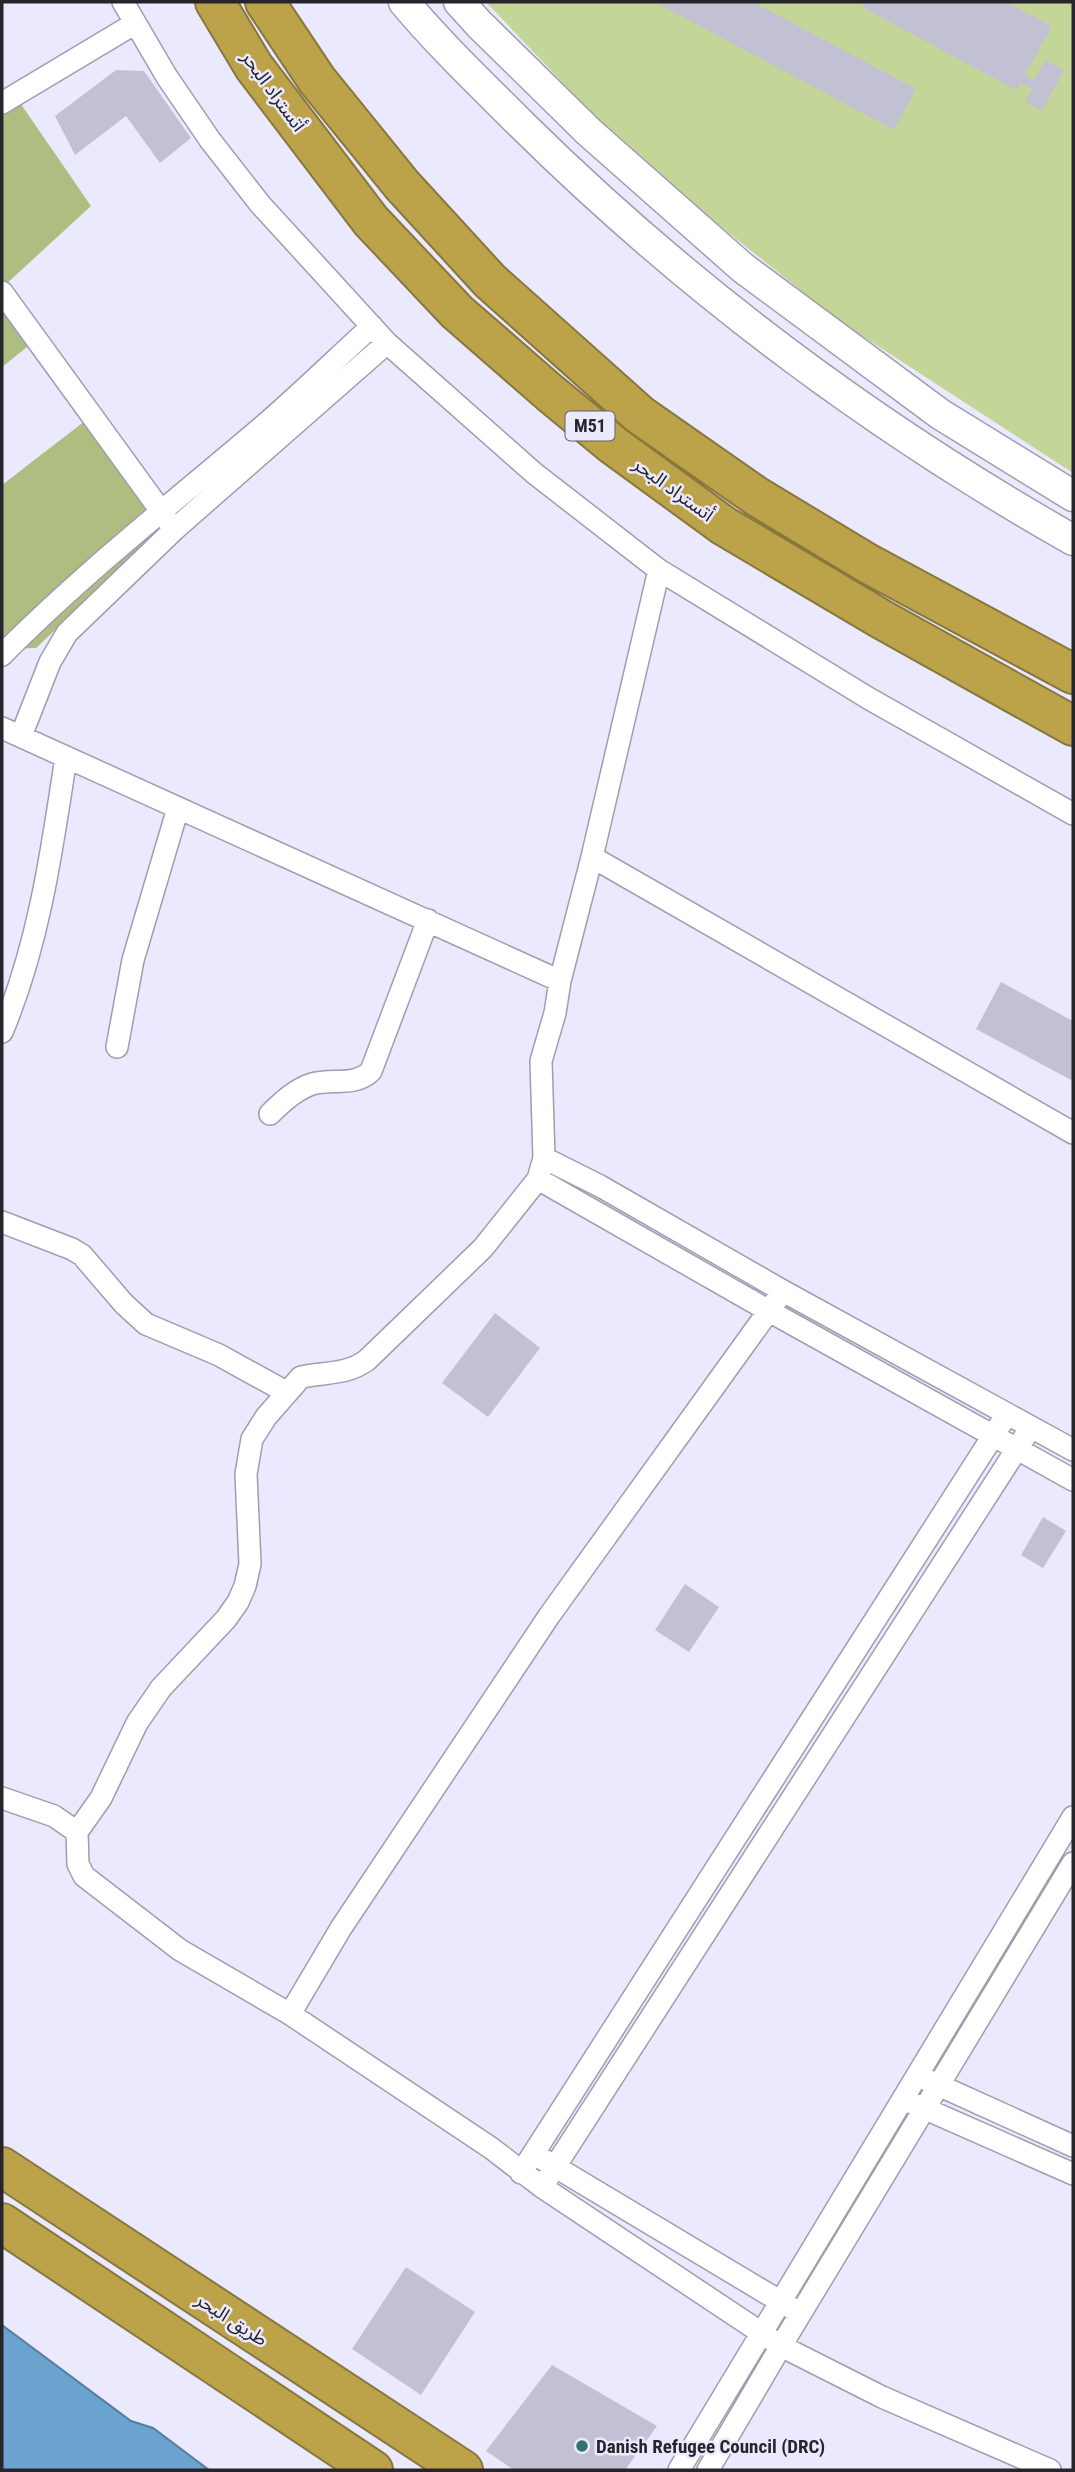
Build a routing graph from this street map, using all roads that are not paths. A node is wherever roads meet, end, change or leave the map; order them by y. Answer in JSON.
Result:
{"nodes":[{"id":1,"x":122,"y":2,"type":"edge"},
{"id":2,"x":215,"y":2,"type":"edge"},
{"id":3,"x":265,"y":2,"type":"edge"},
{"id":4,"x":404,"y":2,"type":"edge"},
{"id":5,"x":459,"y":2,"type":"edge"},
{"id":6,"x":134,"y":24,"type":"junction"},
{"id":7,"x":2,"y":103,"type":"edge"},
{"id":8,"x":2,"y":292,"type":"edge"},
{"id":9,"x":372,"y":326,"type":"junction"},
{"id":10,"x":387,"y":343,"type":"junction"},
{"id":11,"x":1073,"y":496,"type":"edge"},
{"id":12,"x":162,"y":512,"type":"junction"},
{"id":13,"x":175,"y":529,"type":"junction"},
{"id":14,"x":1073,"y":540,"type":"edge"},
{"id":15,"x":659,"y":570,"type":"junction"},
{"id":16,"x":1037,"y":653,"type":"junction"},
{"id":17,"x":2,"y":655,"type":"edge"},
{"id":18,"x":1073,"y":665,"type":"edge"},
{"id":19,"x":1073,"y":674,"type":"edge"},
{"id":20,"x":1073,"y":726,"type":"edge"},
{"id":21,"x":11,"y":732,"type":"edge"},
{"id":22,"x":66,"y":757,"type":"junction"},
{"id":23,"x":178,"y":807,"type":"junction"},
{"id":24,"x":1073,"y":814,"type":"edge"},
{"id":25,"x":592,"y":858,"type":"junction"},
{"id":26,"x":428,"y":920,"type":"junction"},
{"id":27,"x":560,"y":981,"type":"junction"},
{"id":28,"x":2,"y":1032,"type":"edge"},
{"id":29,"x":117,"y":1046,"type":"dead end"},
{"id":30,"x":270,"y":1114,"type":"dead end"},
{"id":31,"x":1073,"y":1133,"type":"edge"},
{"id":32,"x":544,"y":1158,"type":"junction"},
{"id":33,"x":538,"y":1179,"type":"junction"},
{"id":34,"x":2,"y":1222,"type":"edge"},
{"id":35,"x":783,"y":1290,"type":"junction"},
{"id":36,"x":769,"y":1311,"type":"junction"},
{"id":37,"x":286,"y":1392,"type":"junction"},
{"id":38,"x":1007,"y":1414,"type":"junction"},
{"id":39,"x":1031,"y":1427,"type":"junction"},
{"id":40,"x":995,"y":1435,"type":"junction"},
{"id":41,"x":1018,"y":1448,"type":"junction"},
{"id":42,"x":1073,"y":1450,"type":"edge"},
{"id":43,"x":1073,"y":1480,"type":"edge"},
{"id":44,"x":2,"y":1798,"type":"edge"},
{"id":45,"x":1073,"y":1817,"type":"edge"},
{"id":46,"x":77,"y":1832,"type":"junction"},
{"id":47,"x":1073,"y":1863,"type":"edge"},
{"id":48,"x":290,"y":2014,"type":"junction"},
{"id":49,"x":918,"y":2076,"type":"junction"},
{"id":50,"x":937,"y":2086,"type":"junction"},
{"id":51,"x":904,"y":2100,"type":"junction"},
{"id":52,"x":924,"y":2109,"type":"junction"},
{"id":53,"x":1073,"y":2146,"type":"edge"},
{"id":54,"x":491,"y":2148,"type":"junction"},
{"id":55,"x":533,"y":2154,"type":"junction"},
{"id":56,"x":555,"y":2165,"type":"junction"},
{"id":57,"x":2,"y":2167,"type":"edge"},
{"id":58,"x":521,"y":2173,"type":"junction"},
{"id":59,"x":1073,"y":2174,"type":"edge"},
{"id":60,"x":542,"y":2187,"type":"junction"},
{"id":61,"x":2,"y":2223,"type":"edge"},
{"id":62,"x":781,"y":2302,"type":"junction"},
{"id":63,"x":800,"y":2314,"type":"junction"},
{"id":64,"x":762,"y":2333,"type":"junction"},
{"id":65,"x":781,"y":2346,"type":"junction"},
{"id":66,"x":373,"y":2470,"type":"edge"},
{"id":67,"x":463,"y":2470,"type":"edge"},
{"id":68,"x":679,"y":2470,"type":"edge"},
{"id":69,"x":708,"y":2470,"type":"edge"},
{"id":70,"x":1050,"y":2470,"type":"edge"}],
"edges":[{"from":1,"to":6,"type":"street"},
{"from":2,"to":20,"type":"highway","name":"أتستراد البحر","number":"M51"},
{"from":3,"to":16,"type":"highway","name":"أتستراد البحر","number":"M51"},
{"from":4,"to":14,"type":"street"},
{"from":5,"to":11,"type":"street"},
{"from":6,"to":7,"type":"street"},
{"from":6,"to":9,"type":"street"},
{"from":8,"to":12,"type":"street"},
{"from":9,"to":10,"type":"street"},
{"from":9,"to":12,"type":"street"},
{"from":10,"to":13,"type":"street"},
{"from":10,"to":15,"type":"street"},
{"from":12,"to":13,"type":"street"},
{"from":12,"to":17,"type":"street"},
{"from":13,"to":21,"type":"street"},
{"from":15,"to":24,"type":"street"},
{"from":15,"to":25,"type":"street"},
{"from":16,"to":18,"type":"highway"},
{"from":16,"to":19,"type":"highway","name":"أتستراد البحر","number":"M51"},
{"from":21,"to":22,"type":"street"},
{"from":22,"to":23,"type":"street"},
{"from":22,"to":28,"type":"street"},
{"from":23,"to":26,"type":"street"},
{"from":23,"to":29,"type":"street"},
{"from":25,"to":27,"type":"street"},
{"from":25,"to":31,"type":"street"},
{"from":26,"to":27,"type":"street"},
{"from":26,"to":30,"type":"street"},
{"from":27,"to":32,"type":"street"},
{"from":32,"to":33,"type":"street"},
{"from":32,"to":35,"type":"street"},
{"from":33,"to":36,"type":"street"},
{"from":33,"to":37,"type":"street"},
{"from":34,"to":37,"type":"street"},
{"from":35,"to":36,"type":"street"},
{"from":35,"to":38,"type":"street"},
{"from":36,"to":40,"type":"street"},
{"from":36,"to":48,"type":"street"},
{"from":37,"to":46,"type":"street"},
{"from":38,"to":39,"type":"street"},
{"from":38,"to":40,"type":"street"},
{"from":39,"to":41,"type":"street"},
{"from":39,"to":42,"type":"street"},
{"from":40,"to":41,"type":"street"},
{"from":40,"to":55,"type":"street"},
{"from":41,"to":43,"type":"street"},
{"from":41,"to":56,"type":"street"},
{"from":44,"to":46,"type":"street"},
{"from":45,"to":49,"type":"street"},
{"from":46,"to":48,"type":"street"},
{"from":47,"to":50,"type":"street"},
{"from":48,"to":54,"type":"street"},
{"from":49,"to":50,"type":"street"},
{"from":49,"to":51,"type":"street"},
{"from":50,"to":52,"type":"street"},
{"from":50,"to":53,"type":"street"},
{"from":51,"to":52,"type":"street"},
{"from":51,"to":62,"type":"street"},
{"from":52,"to":59,"type":"street"},
{"from":52,"to":63,"type":"street"},
{"from":54,"to":55,"type":"street"},
{"from":54,"to":58,"type":"street"},
{"from":55,"to":56,"type":"street"},
{"from":55,"to":58,"type":"street"},
{"from":56,"to":60,"type":"street"},
{"from":56,"to":62,"type":"street"},
{"from":57,"to":67,"type":"highway","name":"طريق البحر"},
{"from":58,"to":60,"type":"street"},
{"from":60,"to":64,"type":"street"},
{"from":61,"to":66,"type":"highway"},
{"from":62,"to":63,"type":"street"},
{"from":62,"to":64,"type":"street"},
{"from":63,"to":65,"type":"street"},
{"from":64,"to":65,"type":"street"},
{"from":64,"to":68,"type":"street"},
{"from":65,"to":69,"type":"street"},
{"from":65,"to":70,"type":"street"}]}
